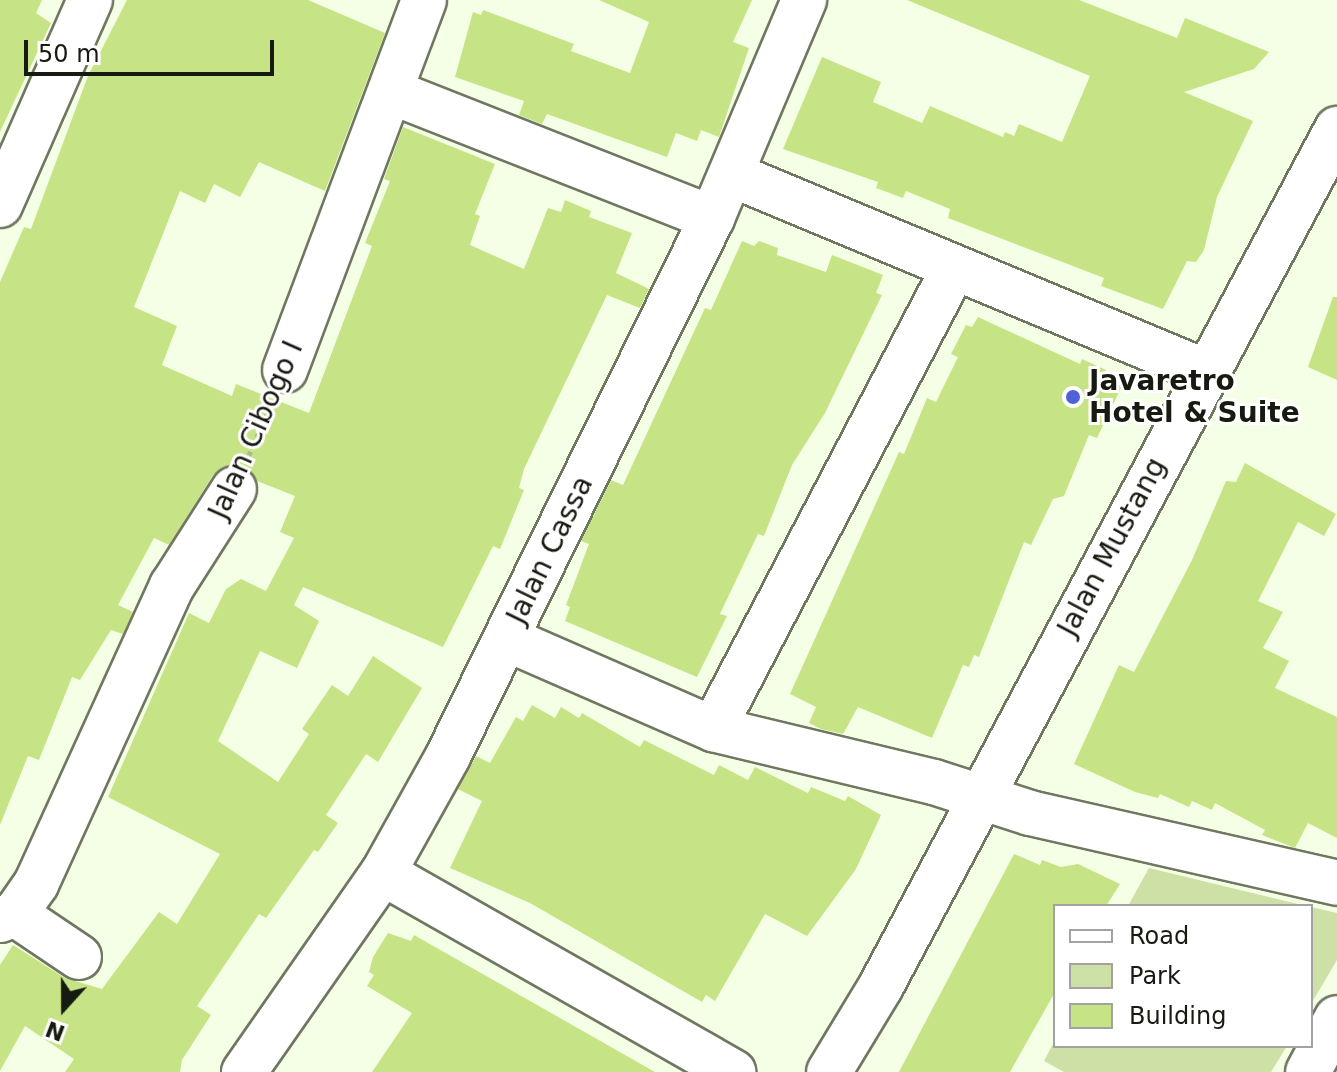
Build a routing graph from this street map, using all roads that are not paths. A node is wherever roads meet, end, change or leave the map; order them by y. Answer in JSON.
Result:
{"nodes":[{"id":1,"x":90,"y":0,"type":"edge"},
{"id":2,"x":424,"y":0,"type":"edge"},
{"id":3,"x":804,"y":0,"type":"edge"},
{"id":4,"x":392,"y":92,"type":"junction"},
{"id":5,"x":1337,"y":129,"type":"edge"},
{"id":6,"x":733,"y":175,"type":"junction"},
{"id":7,"x":0,"y":205,"type":"edge"},
{"id":8,"x":712,"y":218,"type":"junction"},
{"id":9,"x":954,"y":268,"type":"junction"},
{"id":10,"x":285,"y":370,"type":"road end"},
{"id":11,"x":1206,"y":372,"type":"junction"},
{"id":12,"x":234,"y":489,"type":"road end"},
{"id":13,"x":507,"y":639,"type":"junction"},
{"id":14,"x":713,"y":729,"type":"junction"},
{"id":15,"x":979,"y":795,"type":"junction"},
{"id":16,"x":383,"y":873,"type":"junction"},
{"id":17,"x":1337,"y":883,"type":"edge"},
{"id":18,"x":7,"y":917,"type":"edge"},
{"id":19,"x":79,"y":957,"type":"dead end"},
{"id":20,"x":1337,"y":1018,"type":"edge"},
{"id":21,"x":260,"y":1067,"type":"edge"},
{"id":22,"x":734,"y":1072,"type":"edge"},
{"id":23,"x":829,"y":1072,"type":"edge"},
{"id":24,"x":1308,"y":1072,"type":"edge"}],
"edges":[{"from":1,"to":7,"type":"street"},
{"from":2,"to":4,"type":"street","name":"Jalan Cibogo I"},
{"from":3,"to":6,"type":"street","name":"Jalan Cassa"},
{"from":4,"to":8,"type":"street"},
{"from":4,"to":10,"type":"street","name":"Jalan Cibogo I"},
{"from":5,"to":11,"type":"street","name":"Jalan Mustang"},
{"from":6,"to":8,"type":"street","name":"Jalan Cassa"},
{"from":6,"to":9,"type":"street"},
{"from":8,"to":13,"type":"street","name":"Jalan Cassa"},
{"from":9,"to":11,"type":"street"},
{"from":9,"to":14,"type":"street"},
{"from":11,"to":15,"type":"street","name":"Jalan Mustang"},
{"from":12,"to":18,"type":"street","name":"Jalan Cibogo I"},
{"from":13,"to":14,"type":"street"},
{"from":13,"to":16,"type":"street","name":"Jalan Cassa"},
{"from":14,"to":15,"type":"street"},
{"from":15,"to":17,"type":"street"},
{"from":15,"to":23,"type":"street","name":"Jalan Mustang"},
{"from":16,"to":21,"type":"street","name":"Jalan Cassa"},
{"from":16,"to":22,"type":"street"},
{"from":18,"to":19,"type":"street"},
{"from":20,"to":24,"type":"street"}]}
